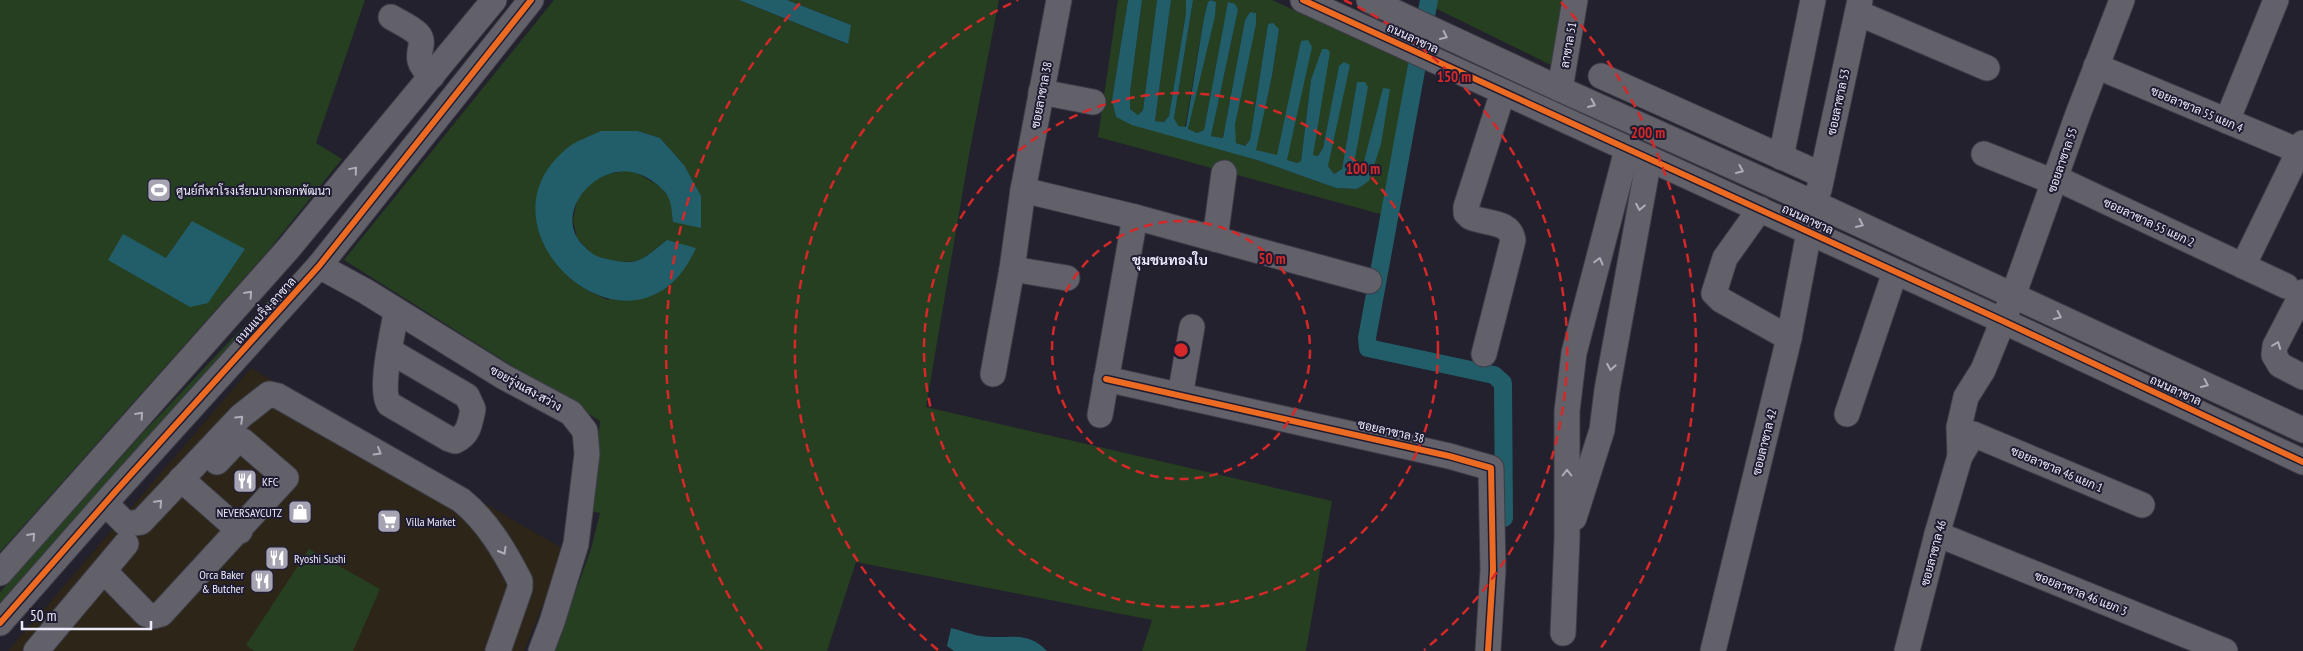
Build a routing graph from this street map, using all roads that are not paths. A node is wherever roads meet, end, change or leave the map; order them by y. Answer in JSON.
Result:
{"nodes":[{"id":1,"x":494,"y":0,"type":"edge"},
{"id":2,"x":531,"y":0,"type":"edge"},
{"id":3,"x":1059,"y":0,"type":"edge"},
{"id":4,"x":1303,"y":0,"type":"edge"},
{"id":5,"x":1369,"y":0,"type":"edge"},
{"id":6,"x":1576,"y":0,"type":"edge"},
{"id":7,"x":1813,"y":0,"type":"edge"},
{"id":8,"x":2122,"y":0,"type":"edge"},
{"id":9,"x":2276,"y":0,"type":"edge"},
{"id":10,"x":1859,"y":7,"type":"edge"},
{"id":11,"x":1408,"y":9,"type":"edge"},
{"id":12,"x":391,"y":17,"type":"dead end"},
{"id":13,"x":2096,"y":66,"type":"junction"},
{"id":14,"x":1987,"y":68,"type":"dead end"},
{"id":15,"x":432,"y":76,"type":"junction"},
{"id":16,"x":1601,"y":76,"type":"dead end"},
{"id":17,"x":1560,"y":90,"type":"junction"},
{"id":18,"x":1042,"y":92,"type":"junction"},
{"id":19,"x":1503,"y":92,"type":"junction"},
{"id":20,"x":1093,"y":102,"type":"dead end"},
{"id":21,"x":2226,"y":121,"type":"junction"},
{"id":22,"x":2301,"y":147,"type":"edge"},
{"id":23,"x":1984,"y":154,"type":"dead end"},
{"id":24,"x":1638,"y":155,"type":"junction"},
{"id":25,"x":1781,"y":157,"type":"junction"},
{"id":26,"x":1224,"y":173,"type":"dead end"},
{"id":27,"x":1822,"y":175,"type":"junction"},
{"id":28,"x":2055,"y":180,"type":"junction"},
{"id":29,"x":1023,"y":190,"type":"junction"},
{"id":30,"x":1816,"y":204,"type":"junction"},
{"id":31,"x":1760,"y":209,"type":"junction"},
{"id":32,"x":1135,"y":217,"type":"junction"},
{"id":33,"x":1809,"y":232,"type":"junction"},
{"id":34,"x":1215,"y":239,"type":"junction"},
{"id":35,"x":274,"y":265,"type":"junction"},
{"id":36,"x":319,"y":266,"type":"junction"},
{"id":37,"x":2243,"y":266,"type":"junction"},
{"id":38,"x":1012,"y":269,"type":"junction"},
{"id":39,"x":1895,"y":272,"type":"junction"},
{"id":40,"x":1067,"y":278,"type":"dead end"},
{"id":41,"x":1369,"y":281,"type":"dead end"},
{"id":42,"x":300,"y":288,"type":"junction"},
{"id":43,"x":2294,"y":289,"type":"edge"},
{"id":44,"x":1590,"y":293,"type":"junction"},
{"id":45,"x":2013,"y":296,"type":"junction"},
{"id":46,"x":1623,"y":298,"type":"junction"},
{"id":47,"x":396,"y":313,"type":"junction"},
{"id":48,"x":2003,"y":321,"type":"junction"},
{"id":49,"x":1192,"y":327,"type":"dead end"},
{"id":50,"x":1789,"y":338,"type":"junction"},
{"id":51,"x":390,"y":351,"type":"dead end"},
{"id":52,"x":1484,"y":354,"type":"dead end"},
{"id":53,"x":1984,"y":370,"type":"junction"},
{"id":54,"x":992,"y":374,"type":"dead end"},
{"id":55,"x":2303,"y":377,"type":"edge"},
{"id":56,"x":1106,"y":378,"type":"junction"},
{"id":57,"x":1180,"y":396,"type":"junction"},
{"id":58,"x":1846,"y":414,"type":"dead end"},
{"id":59,"x":1100,"y":415,"type":"dead end"},
{"id":60,"x":2303,"y":430,"type":"edge"},
{"id":61,"x":1973,"y":434,"type":"junction"},
{"id":62,"x":1960,"y":456,"type":"junction"},
{"id":63,"x":2303,"y":462,"type":"edge"},
{"id":64,"x":187,"y":484,"type":"junction"},
{"id":65,"x":106,"y":504,"type":"junction"},
{"id":66,"x":2142,"y":505,"type":"dead end"},
{"id":67,"x":240,"y":531,"type":"junction"},
{"id":68,"x":1937,"y":534,"type":"junction"},
{"id":69,"x":1567,"y":539,"type":"junction"},
{"id":70,"x":126,"y":544,"type":"dead end"},
{"id":71,"x":104,"y":571,"type":"junction"},
{"id":72,"x":0,"y":573,"type":"edge"},
{"id":73,"x":0,"y":623,"type":"edge"},
{"id":74,"x":1563,"y":634,"type":"dead end"},
{"id":75,"x":1912,"y":649,"type":"edge"},
{"id":76,"x":36,"y":651,"type":"edge"},
{"id":77,"x":498,"y":651,"type":"edge"},
{"id":78,"x":541,"y":651,"type":"edge"},
{"id":79,"x":1488,"y":651,"type":"edge"},
{"id":80,"x":1713,"y":651,"type":"edge"},
{"id":81,"x":2225,"y":651,"type":"edge"}],
"edges":[{"from":1,"to":15,"type":"street","name":"ถนนแบริ่ง-ลาซาล"},
{"from":2,"to":36,"type":"street","name":"ถนนแบริ่ง-ลาซาล"},
{"from":3,"to":18,"type":"street","name":"ซอยลาซาล 38"},
{"from":4,"to":19,"type":"street","name":"ถนนลาซาล"},
{"from":5,"to":11,"type":"street","name":"ถนนลาซาล"},
{"from":6,"to":17,"type":"street","name":"ลาซาล 51"},
{"from":7,"to":25,"type":"street"},
{"from":8,"to":13,"type":"street","name":"ซอยลาซาล 55"},
{"from":9,"to":21,"type":"street"},
{"from":10,"to":14,"type":"street"},
{"from":10,"to":27,"type":"street","name":"ซอยลาซาล 53"},
{"from":11,"to":17,"type":"street","name":"ถนนลาซาล","one_way":true},
{"from":12,"to":15,"type":"street"},
{"from":13,"to":21,"type":"street","name":"ซอยลาซาล 55 แยก 4"},
{"from":13,"to":28,"type":"street","name":"ซอยลาซาล 55"},
{"from":35,"to":15,"type":"street","name":"ถนนแบริ่ง-ลาซาล","one_way":true},
{"from":16,"to":25,"type":"street"},
{"from":17,"to":30,"type":"street","name":"ถนนลาซาล","one_way":true},
{"from":18,"to":20,"type":"street"},
{"from":18,"to":29,"type":"street","name":"ซอยลาซาล 38"},
{"from":19,"to":24,"type":"street","name":"ถนนลาซาล"},
{"from":19,"to":52,"type":"street"},
{"from":21,"to":22,"type":"street","name":"ซอยลาซาล 55 แยก 4"},
{"from":22,"to":37,"type":"street"},
{"from":23,"to":28,"type":"street","name":"ซอยลาซาล 55 แยก 2"},
{"from":24,"to":31,"type":"street","name":"ถนนลาซาล"},
{"from":44,"to":24,"type":"street","one_way":true},
{"from":24,"to":46,"type":"street","one_way":true},
{"from":25,"to":27,"type":"street"},
{"from":26,"to":34,"type":"street"},
{"from":27,"to":30,"type":"street","name":"ซอยลาซาล 53"},
{"from":28,"to":37,"type":"street","name":"ซอยลาซาล 55 แยก 2"},
{"from":28,"to":45,"type":"street","name":"ซอยลาซาล 55"},
{"from":29,"to":32,"type":"street"},
{"from":29,"to":38,"type":"street","name":"ซอยลาซาล 38"},
{"from":30,"to":45,"type":"street","name":"ถนนลาซาล","one_way":true},
{"from":31,"to":33,"type":"street","name":"ถนนลาซาล"},
{"from":31,"to":50,"type":"street"},
{"from":32,"to":34,"type":"street"},
{"from":32,"to":56,"type":"street"},
{"from":33,"to":39,"type":"street","name":"ถนนลาซาล"},
{"from":33,"to":50,"type":"street","name":"ซอยลาซาล 42"},
{"from":34,"to":41,"type":"street"},
{"from":35,"to":42,"type":"street"},
{"from":72,"to":35,"type":"street","name":"ถนนแบริ่ง-ลาซาล","one_way":true},
{"from":36,"to":42,"type":"street","name":"ถนนแบริ่ง-ลาซาล"},
{"from":36,"to":47,"type":"street","name":"ซอยรุ่งแสง-สว่าง"},
{"from":37,"to":43,"type":"street","name":"ซอยลาซาล 55 แยก 2"},
{"from":38,"to":40,"type":"street"},
{"from":38,"to":54,"type":"street","name":"ซอยลาซาล 38"},
{"from":39,"to":48,"type":"street","name":"ถนนลาซาล"},
{"from":39,"to":58,"type":"street"},
{"from":42,"to":65,"type":"street","name":"ถนนแบริ่ง-ลาซาล"},
{"from":55,"to":43,"type":"street","one_way":true},
{"from":44,"to":46,"type":"street"},
{"from":69,"to":44,"type":"street","one_way":true},
{"from":45,"to":48,"type":"street","name":"ซอยลาซาล 55"},
{"from":45,"to":60,"type":"street","name":"ถนนลาซาล","one_way":true},
{"from":46,"to":69,"type":"street","one_way":true},
{"from":47,"to":51,"type":"street"},
{"from":47,"to":78,"type":"street","name":"ซอยรุ่งแสง-สว่าง"},
{"from":48,"to":53,"type":"street","name":"ซอยลาซาล 46"},
{"from":48,"to":63,"type":"street","name":"ถนนลาซาล"},
{"from":49,"to":57,"type":"street"},
{"from":50,"to":80,"type":"street","name":"ซอยลาซาล 42"},
{"from":53,"to":61,"type":"street","name":"ซอยลาซาล 46"},
{"from":53,"to":62,"type":"street","name":"ซอยลาซาล 46"},
{"from":56,"to":57,"type":"street","name":"ซอยลาซาล 38"},
{"from":56,"to":59,"type":"street"},
{"from":57,"to":79,"type":"street","name":"ซอยลาซาล 38"},
{"from":61,"to":62,"type":"street","name":"ซอยลาซาล 46"},
{"from":61,"to":66,"type":"street","name":"ซอยลาซาล 46 แยก 1"},
{"from":62,"to":68,"type":"street","name":"ซอยลาซาล 46"},
{"from":65,"to":64,"type":"street","one_way":true},
{"from":64,"to":67,"type":"street"},
{"from":64,"to":67,"type":"street"},
{"from":64,"to":77,"type":"street","one_way":true},
{"from":65,"to":73,"type":"street","name":"ถนนแบริ่ง-ลาซาล"},
{"from":67,"to":71,"type":"street"},
{"from":68,"to":75,"type":"street","name":"ซอยลาซาล 46"},
{"from":68,"to":81,"type":"street","name":"ซอยลาซาล 46 แยก 3"},
{"from":69,"to":74,"type":"street"},
{"from":70,"to":71,"type":"street"},
{"from":71,"to":76,"type":"street"}]}
